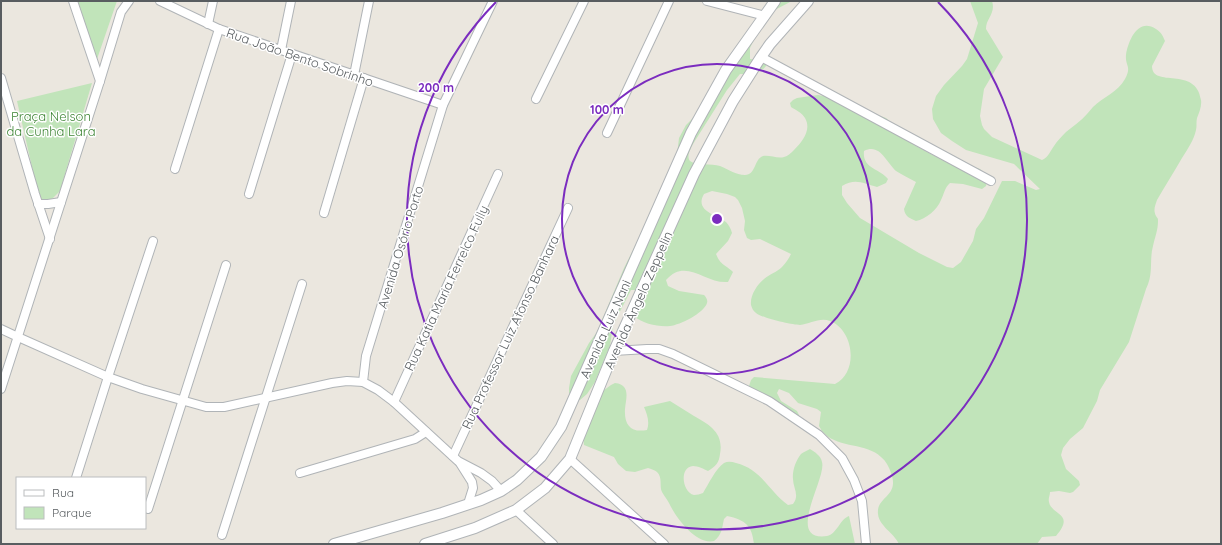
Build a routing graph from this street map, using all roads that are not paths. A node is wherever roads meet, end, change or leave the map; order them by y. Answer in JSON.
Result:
{"nodes":[{"id":1,"x":73,"y":1,"type":"edge"},
{"id":2,"x":129,"y":1,"type":"edge"},
{"id":3,"x":160,"y":1,"type":"edge"},
{"id":4,"x":212,"y":1,"type":"edge"},
{"id":5,"x":291,"y":1,"type":"edge"},
{"id":6,"x":369,"y":1,"type":"edge"},
{"id":7,"x":493,"y":1,"type":"edge"},
{"id":8,"x":584,"y":1,"type":"edge"},
{"id":9,"x":669,"y":1,"type":"edge"},
{"id":10,"x":707,"y":1,"type":"edge"},
{"id":11,"x":775,"y":1,"type":"edge"},
{"id":12,"x":808,"y":1,"type":"edge"},
{"id":13,"x":765,"y":16,"type":"junction"},
{"id":14,"x":208,"y":24,"type":"junction"},
{"id":15,"x":219,"y":29,"type":"junction"},
{"id":16,"x":281,"y":50,"type":"junction"},
{"id":17,"x":292,"y":54,"type":"junction"},
{"id":18,"x":761,"y":57,"type":"junction"},
{"id":19,"x":354,"y":75,"type":"junction"},
{"id":20,"x":1,"y":78,"type":"edge"},
{"id":21,"x":364,"y":78,"type":"junction"},
{"id":22,"x":100,"y":81,"type":"junction"},
{"id":23,"x":536,"y":99,"type":"dead end"},
{"id":24,"x":443,"y":105,"type":"junction"},
{"id":25,"x":607,"y":133,"type":"dead end"},
{"id":26,"x":175,"y":169,"type":"dead end"},
{"id":27,"x":498,"y":174,"type":"dead end"},
{"id":28,"x":991,"y":181,"type":"dead end"},
{"id":29,"x":249,"y":194,"type":"dead end"},
{"id":30,"x":61,"y":202,"type":"junction"},
{"id":31,"x":38,"y":204,"type":"junction"},
{"id":32,"x":568,"y":208,"type":"dead end"},
{"id":33,"x":324,"y":213,"type":"dead end"},
{"id":34,"x":50,"y":239,"type":"junction"},
{"id":35,"x":153,"y":241,"type":"dead end"},
{"id":36,"x":226,"y":265,"type":"dead end"},
{"id":37,"x":302,"y":284,"type":"dead end"},
{"id":38,"x":1,"y":329,"type":"edge"},
{"id":39,"x":18,"y":337,"type":"junction"},
{"id":40,"x":614,"y":351,"type":"junction"},
{"id":41,"x":108,"y":377,"type":"junction"},
{"id":42,"x":363,"y":382,"type":"junction"},
{"id":43,"x":1,"y":389,"type":"edge"},
{"id":44,"x":266,"y":398,"type":"junction"},
{"id":45,"x":183,"y":400,"type":"junction"},
{"id":46,"x":394,"y":402,"type":"junction"},
{"id":47,"x":426,"y":432,"type":"junction"},
{"id":48,"x":456,"y":458,"type":"junction"},
{"id":49,"x":570,"y":459,"type":"junction"},
{"id":50,"x":300,"y":473,"type":"dead end"},
{"id":51,"x":76,"y":477,"type":"edge"},
{"id":52,"x":501,"y":491,"type":"junction"},
{"id":53,"x":468,"y":504,"type":"junction"},
{"id":54,"x":148,"y":509,"type":"dead end"},
{"id":55,"x":516,"y":510,"type":"junction"},
{"id":56,"x":222,"y":535,"type":"dead end"},
{"id":57,"x":334,"y":544,"type":"edge"},
{"id":58,"x":424,"y":544,"type":"edge"},
{"id":59,"x":553,"y":544,"type":"edge"},
{"id":60,"x":664,"y":544,"type":"edge"},
{"id":61,"x":866,"y":544,"type":"edge"}],
"edges":[{"from":1,"to":22,"type":"street"},
{"from":2,"to":22,"type":"street"},
{"from":3,"to":14,"type":"street","name":"Rua João Bento Sobrinho"},
{"from":4,"to":14,"type":"street"},
{"from":5,"to":16,"type":"street"},
{"from":6,"to":19,"type":"street"},
{"from":7,"to":24,"type":"street","name":"Avenida Osório Porto"},
{"from":8,"to":23,"type":"street"},
{"from":9,"to":25,"type":"street"},
{"from":10,"to":13,"type":"street"},
{"from":11,"to":13,"type":"street","name":"Avenida Luiz Nani"},
{"from":12,"to":18,"type":"street","name":"Avenida Ângelo Zeppelin"},
{"from":13,"to":52,"type":"street","name":"Avenida Luiz Nani"},
{"from":14,"to":15,"type":"street","name":"Rua João Bento Sobrinho"},
{"from":15,"to":16,"type":"street","name":"Rua João Bento Sobrinho"},
{"from":15,"to":26,"type":"street"},
{"from":16,"to":17,"type":"street","name":"Rua João Bento Sobrinho"},
{"from":17,"to":19,"type":"street","name":"Rua João Bento Sobrinho"},
{"from":17,"to":29,"type":"street"},
{"from":18,"to":28,"type":"street"},
{"from":18,"to":40,"type":"street","name":"Avenida Ângelo Zeppelin"},
{"from":19,"to":21,"type":"street","name":"Rua João Bento Sobrinho"},
{"from":20,"to":31,"type":"street"},
{"from":21,"to":24,"type":"street","name":"Rua João Bento Sobrinho"},
{"from":21,"to":33,"type":"street"},
{"from":22,"to":30,"type":"street"},
{"from":24,"to":42,"type":"street","name":"Avenida Osório Porto"},
{"from":27,"to":46,"type":"street","name":"Rua Katia Maria Ferrelco Fully"},
{"from":30,"to":31,"type":"street"},
{"from":30,"to":34,"type":"street"},
{"from":31,"to":34,"type":"street"},
{"from":32,"to":48,"type":"street","name":"Rua Professor Luiz Afonso Banhara"},
{"from":34,"to":39,"type":"street"},
{"from":35,"to":41,"type":"street"},
{"from":36,"to":45,"type":"street"},
{"from":37,"to":44,"type":"street"},
{"from":38,"to":39,"type":"street"},
{"from":39,"to":41,"type":"street"},
{"from":39,"to":43,"type":"street"},
{"from":40,"to":49,"type":"street","name":"Avenida Ângelo Zeppelin"},
{"from":40,"to":61,"type":"street"},
{"from":41,"to":45,"type":"street"},
{"from":41,"to":51,"type":"street"},
{"from":42,"to":44,"type":"street"},
{"from":42,"to":46,"type":"street"},
{"from":44,"to":45,"type":"street"},
{"from":44,"to":56,"type":"street"},
{"from":45,"to":54,"type":"street"},
{"from":46,"to":47,"type":"street"},
{"from":47,"to":48,"type":"street"},
{"from":47,"to":50,"type":"street"},
{"from":48,"to":52,"type":"street"},
{"from":48,"to":53,"type":"street"},
{"from":49,"to":55,"type":"street","name":"Avenida Ângelo Zeppelin"},
{"from":49,"to":60,"type":"street"},
{"from":52,"to":53,"type":"street","name":"Avenida Luiz Nani"},
{"from":53,"to":57,"type":"street","name":"Avenida Luiz Nani"},
{"from":55,"to":58,"type":"street","name":"Avenida Ângelo Zeppelin"},
{"from":55,"to":59,"type":"street"}]}
